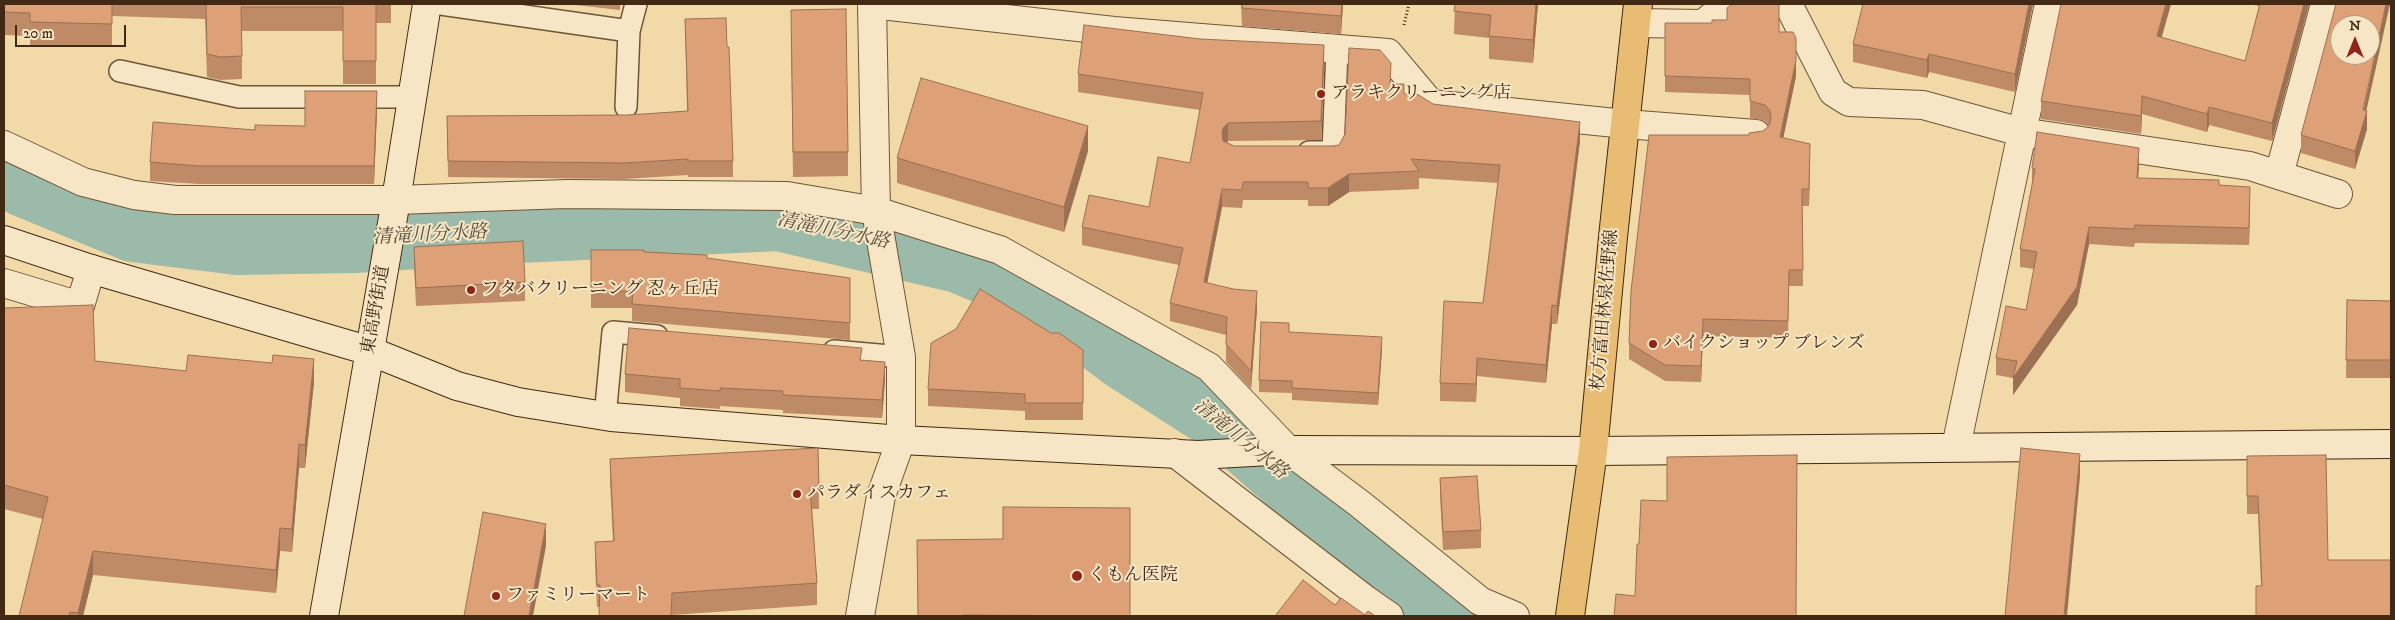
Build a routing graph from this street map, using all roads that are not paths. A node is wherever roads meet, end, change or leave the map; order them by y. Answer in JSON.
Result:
{"nodes":[{"id":1,"x":427,"y":4,"type":"edge"},
{"id":2,"x":441,"y":4,"type":"edge"},
{"id":3,"x":636,"y":4,"type":"edge"},
{"id":4,"x":872,"y":4,"type":"edge"},
{"id":5,"x":1727,"y":4,"type":"edge"},
{"id":6,"x":1788,"y":4,"type":"edge"},
{"id":7,"x":2048,"y":4,"type":"edge"},
{"id":8,"x":2325,"y":4,"type":"edge"},
{"id":9,"x":1637,"y":13,"type":"edge"},
{"id":10,"x":629,"y":31,"type":"junction"},
{"id":11,"x":1337,"y":49,"type":"junction"},
{"id":12,"x":120,"y":72,"type":"dead end"},
{"id":13,"x":412,"y":97,"type":"junction"},
{"id":14,"x":626,"y":107,"type":"dead end"},
{"id":15,"x":1625,"y":124,"type":"junction"},
{"id":16,"x":2021,"y":132,"type":"junction"},
{"id":17,"x":1756,"y":134,"type":"edge"},
{"id":18,"x":4,"y":145,"type":"edge"},
{"id":19,"x":1294,"y":152,"type":"edge"},
{"id":20,"x":2279,"y":175,"type":"junction"},
{"id":21,"x":2338,"y":194,"type":"dead end"},
{"id":22,"x":396,"y":200,"type":"junction"},
{"id":23,"x":876,"y":211,"type":"junction"},
{"id":24,"x":4,"y":240,"type":"edge"},
{"id":25,"x":91,"y":269,"type":"junction"},
{"id":26,"x":4,"y":283,"type":"edge"},
{"id":27,"x":672,"y":337,"type":"edge"},
{"id":28,"x":812,"y":350,"type":"edge"},
{"id":29,"x":370,"y":351,"type":"junction"},
{"id":30,"x":901,"y":358,"type":"junction"},
{"id":31,"x":605,"y":417,"type":"junction"},
{"id":32,"x":902,"y":440,"type":"junction"},
{"id":33,"x":2391,"y":444,"type":"edge"},
{"id":34,"x":1956,"y":448,"type":"junction"},
{"id":35,"x":1288,"y":450,"type":"junction"},
{"id":36,"x":1593,"y":451,"type":"junction"},
{"id":37,"x":1186,"y":454,"type":"junction"},
{"id":38,"x":1570,"y":614,"type":"edge"},
{"id":39,"x":324,"y":616,"type":"edge"},
{"id":40,"x":860,"y":616,"type":"edge"},
{"id":41,"x":1389,"y":616,"type":"edge"},
{"id":42,"x":1515,"y":616,"type":"edge"}],
"edges":[{"from":1,"to":13,"type":"street","name":"東高野街道"},
{"from":2,"to":10,"type":"lane"},
{"from":3,"to":10,"type":"lane"},
{"from":4,"to":11,"type":"street"},
{"from":4,"to":23,"type":"street"},
{"from":5,"to":9,"type":"street"},
{"from":6,"to":16,"type":"street"},
{"from":7,"to":16,"type":"street"},
{"from":8,"to":20,"type":"street"},
{"from":9,"to":15,"type":"main road","name":"枚方富田林泉佐野線"},
{"from":10,"to":14,"type":"lane"},
{"from":11,"to":15,"type":"street"},
{"from":11,"to":19,"type":"lane"},
{"from":12,"to":13,"type":"lane"},
{"from":13,"to":22,"type":"street","name":"東高野街道"},
{"from":15,"to":17,"type":"street"},
{"from":15,"to":36,"type":"main road","name":"枚方富田林泉佐野線"},
{"from":16,"to":20,"type":"street"},
{"from":16,"to":34,"type":"street"},
{"from":18,"to":22,"type":"street"},
{"from":20,"to":21,"type":"street"},
{"from":22,"to":23,"type":"street"},
{"from":22,"to":29,"type":"street","name":"東高野街道"},
{"from":23,"to":30,"type":"street"},
{"from":23,"to":35,"type":"street"},
{"from":24,"to":25,"type":"street"},
{"from":25,"to":26,"type":"street"},
{"from":25,"to":29,"type":"street"},
{"from":27,"to":31,"type":"lane"},
{"from":28,"to":30,"type":"lane"},
{"from":29,"to":31,"type":"street"},
{"from":29,"to":39,"type":"street","name":"東高野街道"},
{"from":30,"to":32,"type":"street"},
{"from":31,"to":32,"type":"street"},
{"from":32,"to":37,"type":"street"},
{"from":32,"to":40,"type":"street"},
{"from":33,"to":34,"type":"street"},
{"from":34,"to":36,"type":"street"},
{"from":35,"to":36,"type":"street"},
{"from":35,"to":37,"type":"street"},
{"from":35,"to":42,"type":"street"},
{"from":36,"to":38,"type":"main road","name":"枚方富田林泉佐野線"},
{"from":37,"to":41,"type":"street"}]}
